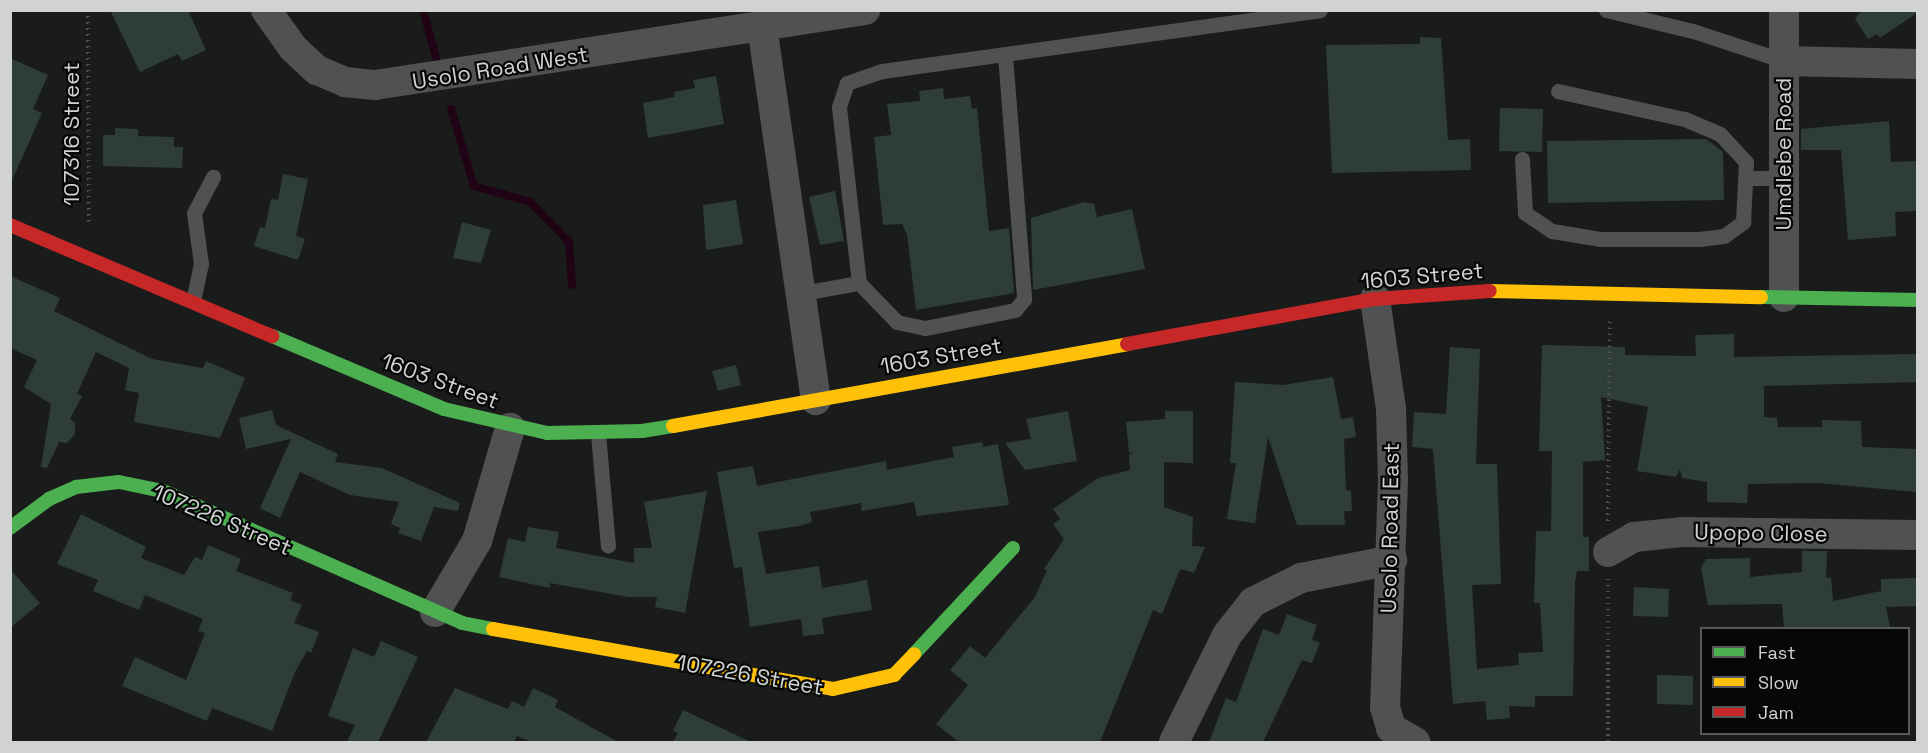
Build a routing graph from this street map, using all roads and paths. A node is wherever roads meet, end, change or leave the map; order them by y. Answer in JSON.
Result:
{"nodes":[{"id":1,"x":88,"y":10,"type":"edge"},
{"id":2,"x":266,"y":10,"type":"edge"},
{"id":3,"x":865,"y":10,"type":"edge"},
{"id":4,"x":1320,"y":10,"type":"edge"},
{"id":5,"x":1606,"y":10,"type":"edge"},
{"id":6,"x":1784,"y":10,"type":"edge"},
{"id":7,"x":762,"y":26,"type":"junction"},
{"id":8,"x":1005,"y":55,"type":"junction"},
{"id":9,"x":1784,"y":62,"type":"junction"},
{"id":10,"x":1917,"y":64,"type":"edge"},
{"id":11,"x":1558,"y":91,"type":"dead end"},
{"id":12,"x":1522,"y":159,"type":"dead end"},
{"id":13,"x":213,"y":177,"type":"dead end"},
{"id":14,"x":1748,"y":178,"type":"junction"},
{"id":15,"x":1785,"y":178,"type":"junction"},
{"id":16,"x":10,"y":225,"type":"edge"},
{"id":17,"x":89,"y":257,"type":"junction"},
{"id":18,"x":859,"y":283,"type":"junction"},
{"id":19,"x":802,"y":293,"type":"junction"},
{"id":20,"x":1784,"y":297,"type":"junction"},
{"id":21,"x":1376,"y":299,"type":"junction"},
{"id":22,"x":1917,"y":300,"type":"edge"},
{"id":23,"x":193,"y":301,"type":"junction"},
{"id":24,"x":816,"y":400,"type":"junction"},
{"id":25,"x":510,"y":428,"type":"junction"},
{"id":26,"x":598,"y":434,"type":"junction"},
{"id":27,"x":10,"y":528,"type":"edge"},
{"id":28,"x":1917,"y":535,"type":"edge"},
{"id":29,"x":608,"y":546,"type":"dead end"},
{"id":30,"x":1013,"y":548,"type":"dead end"},
{"id":31,"x":1608,"y":552,"type":"dead end"},
{"id":32,"x":1392,"y":560,"type":"junction"},
{"id":33,"x":435,"y":612,"type":"junction"},
{"id":34,"x":1174,"y":742,"type":"edge"},
{"id":35,"x":1415,"y":742,"type":"edge"}],
"edges":[{"from":1,"to":17,"type":"path","name":"107316 Street"},
{"from":2,"to":7,"type":"street","name":"Usolo Road West"},
{"from":3,"to":7,"type":"street","name":"Usolo Road West"},
{"from":4,"to":8,"type":"lane"},
{"from":5,"to":9,"type":"lane"},
{"from":6,"to":9,"type":"street","name":"Umdlebe Road"},
{"from":7,"to":19,"type":"street"},
{"from":8,"to":18,"type":"lane"},
{"from":8,"to":18,"type":"lane"},
{"from":9,"to":10,"type":"street"},
{"from":9,"to":15,"type":"street","name":"Umdlebe Road"},
{"from":11,"to":14,"type":"lane"},
{"from":12,"to":14,"type":"lane"},
{"from":13,"to":23,"type":"lane"},
{"from":14,"to":15,"type":"lane"},
{"from":15,"to":20,"type":"street","name":"Umdlebe Road"},
{"from":16,"to":17,"type":"street","name":"1603 Street"},
{"from":17,"to":23,"type":"street","name":"1603 Street"},
{"from":18,"to":19,"type":"lane"},
{"from":19,"to":24,"type":"street"},
{"from":20,"to":21,"type":"street","name":"1603 Street"},
{"from":20,"to":22,"type":"street","name":"1603 Street"},
{"from":21,"to":24,"type":"street","name":"1603 Street"},
{"from":21,"to":32,"type":"street","name":"Usolo Road East"},
{"from":23,"to":25,"type":"street","name":"1603 Street"},
{"from":24,"to":26,"type":"street","name":"1603 Street"},
{"from":25,"to":26,"type":"street","name":"1603 Street"},
{"from":25,"to":33,"type":"street"},
{"from":26,"to":29,"type":"lane"},
{"from":27,"to":33,"type":"street","name":"107226 Street"},
{"from":28,"to":31,"type":"street","name":"Upopo Close"},
{"from":30,"to":33,"type":"street","name":"107226 Street"},
{"from":32,"to":34,"type":"street"},
{"from":32,"to":35,"type":"street","name":"Usolo Road East"}]}
